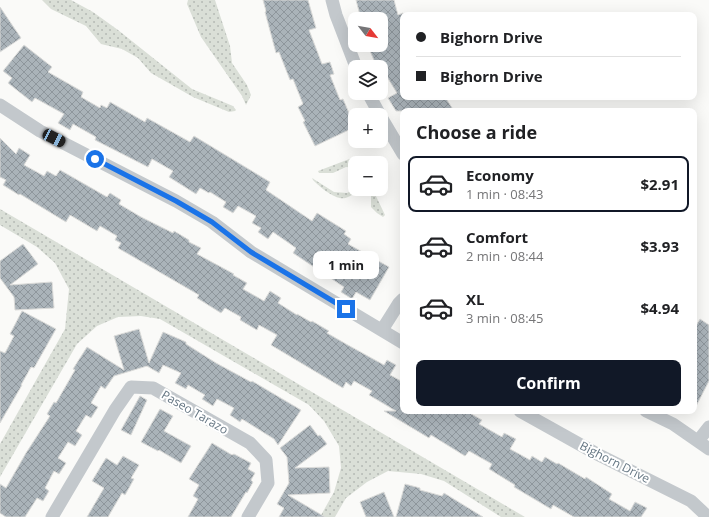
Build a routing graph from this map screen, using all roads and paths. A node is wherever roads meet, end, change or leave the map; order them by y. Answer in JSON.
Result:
{"nodes":[{"id":1,"x":332,"y":0,"type":"edge"},
{"id":2,"x":353,"y":60,"type":"edge"},
{"id":3,"x":0,"y":105,"type":"edge"},
{"id":4,"x":388,"y":129,"type":"edge"},
{"id":5,"x":400,"y":149,"type":"edge"},
{"id":6,"x":400,"y":302,"type":"edge"},
{"id":7,"x":382,"y":330,"type":"junction"},
{"id":8,"x":400,"y":340,"type":"edge"},
{"id":9,"x":525,"y":414,"type":"edge"},
{"id":10,"x":652,"y":414,"type":"edge"},
{"id":11,"x":709,"y":427,"type":"edge"},
{"id":12,"x":698,"y":441,"type":"junction"},
{"id":13,"x":709,"y":449,"type":"edge"},
{"id":14,"x":52,"y":517,"type":"edge"},
{"id":15,"x":248,"y":517,"type":"edge"},
{"id":16,"x":708,"y":517,"type":"edge"}],
"edges":[{"from":1,"to":2,"type":"street"},
{"from":3,"to":7,"type":"street"},
{"from":4,"to":5,"type":"street"},
{"from":6,"to":7,"type":"street"},
{"from":7,"to":8,"type":"street"},
{"from":9,"to":16,"type":"street","name":"Bighorn Drive"},
{"from":10,"to":12,"type":"street"},
{"from":11,"to":12,"type":"street"},
{"from":12,"to":13,"type":"street"},
{"from":14,"to":15,"type":"street","name":"Paseo Tarazo"}]}
